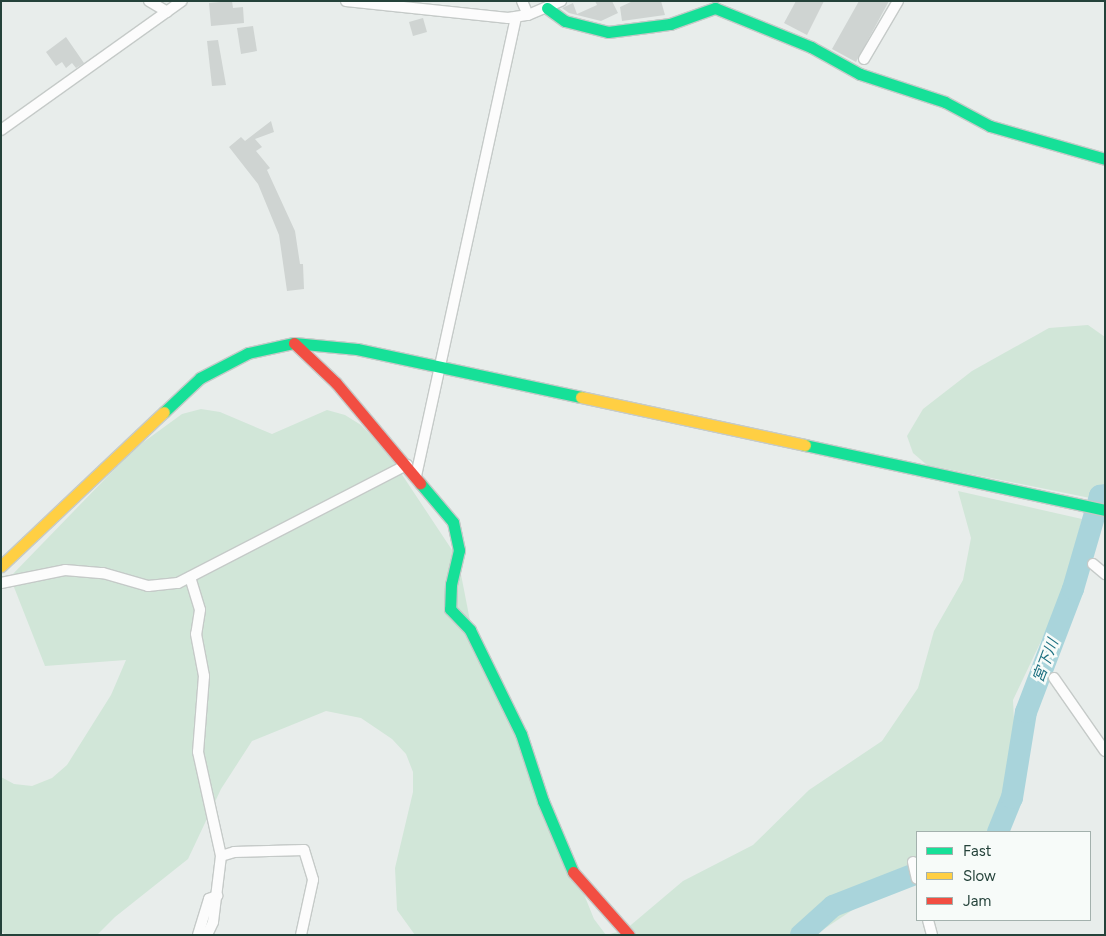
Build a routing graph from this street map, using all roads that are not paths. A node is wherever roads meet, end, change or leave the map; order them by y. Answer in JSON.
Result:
{"nodes":[{"id":1,"x":149,"y":1,"type":"edge"},
{"id":2,"x":182,"y":1,"type":"edge"},
{"id":3,"x":346,"y":1,"type":"edge"},
{"id":4,"x":522,"y":1,"type":"edge"},
{"id":5,"x":561,"y":1,"type":"edge"},
{"id":6,"x":898,"y":1,"type":"edge"},
{"id":7,"x":547,"y":8,"type":"junction"},
{"id":8,"x":168,"y":12,"type":"junction"},
{"id":9,"x":528,"y":15,"type":"junction"},
{"id":10,"x":516,"y":18,"type":"junction"},
{"id":11,"x":864,"y":59,"type":"dead end"},
{"id":12,"x":1,"y":130,"type":"edge"},
{"id":13,"x":1105,"y":159,"type":"edge"},
{"id":14,"x":294,"y":343,"type":"junction"},
{"id":15,"x":440,"y":367,"type":"junction"},
{"id":16,"x":406,"y":465,"type":"junction"},
{"id":17,"x":416,"y":476,"type":"junction"},
{"id":18,"x":1105,"y":510,"type":"edge"},
{"id":19,"x":1093,"y":564,"type":"dead end"},
{"id":20,"x":1,"y":566,"type":"edge"},
{"id":21,"x":1105,"y":574,"type":"edge"},
{"id":22,"x":190,"y":577,"type":"junction"},
{"id":23,"x":1,"y":583,"type":"edge"},
{"id":24,"x":1054,"y":678,"type":"dead end"},
{"id":25,"x":1105,"y":751,"type":"edge"},
{"id":26,"x":221,"y":856,"type":"junction"},
{"id":27,"x":913,"y":862,"type":"dead end"},
{"id":28,"x":916,"y":875,"type":"edge"},
{"id":29,"x":217,"y":896,"type":"junction"},
{"id":30,"x":928,"y":921,"type":"edge"},
{"id":31,"x":198,"y":935,"type":"edge"},
{"id":32,"x":207,"y":935,"type":"edge"},
{"id":33,"x":301,"y":935,"type":"edge"},
{"id":34,"x":630,"y":935,"type":"edge"},
{"id":35,"x":932,"y":935,"type":"edge"}],
"edges":[{"from":1,"to":8,"type":"street"},
{"from":2,"to":8,"type":"street"},
{"from":3,"to":10,"type":"street"},
{"from":4,"to":9,"type":"street"},
{"from":5,"to":7,"type":"street"},
{"from":6,"to":11,"type":"street"},
{"from":7,"to":9,"type":"street"},
{"from":7,"to":13,"type":"street"},
{"from":8,"to":12,"type":"street"},
{"from":9,"to":10,"type":"street"},
{"from":10,"to":15,"type":"street"},
{"from":14,"to":15,"type":"street"},
{"from":14,"to":16,"type":"street"},
{"from":14,"to":20,"type":"street"},
{"from":15,"to":17,"type":"street"},
{"from":15,"to":18,"type":"street"},
{"from":16,"to":17,"type":"street"},
{"from":16,"to":22,"type":"street"},
{"from":17,"to":34,"type":"street"},
{"from":19,"to":21,"type":"street"},
{"from":22,"to":23,"type":"street"},
{"from":22,"to":26,"type":"street"},
{"from":24,"to":25,"type":"street"},
{"from":26,"to":29,"type":"street"},
{"from":26,"to":33,"type":"street"},
{"from":27,"to":28,"type":"street"},
{"from":29,"to":31,"type":"street"},
{"from":29,"to":32,"type":"street"},
{"from":30,"to":35,"type":"street"}]}
